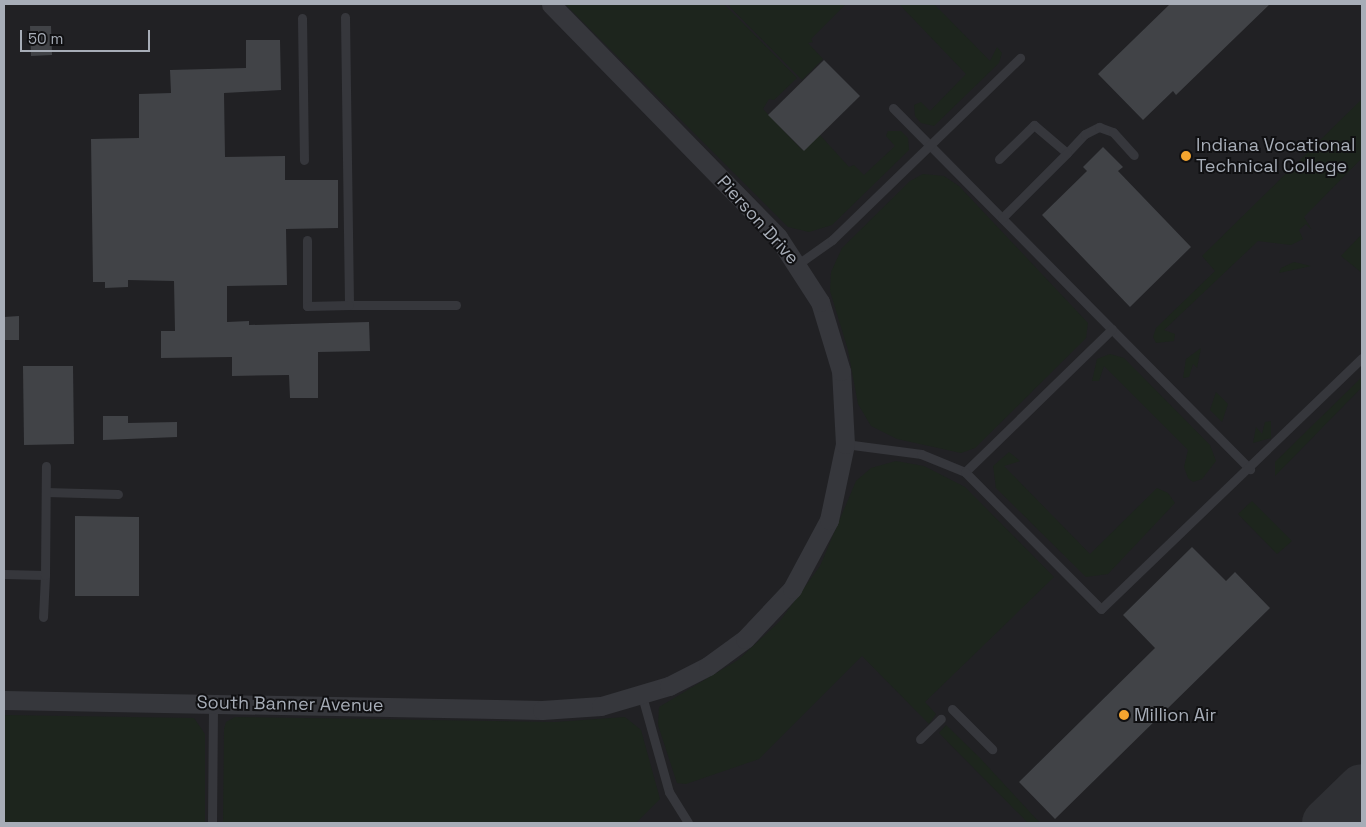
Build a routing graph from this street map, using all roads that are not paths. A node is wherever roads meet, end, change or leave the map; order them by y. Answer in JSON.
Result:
{"nodes":[{"id":1,"x":551,"y":4,"type":"edge"},
{"id":2,"x":345,"y":17,"type":"dead end"},
{"id":3,"x":302,"y":18,"type":"dead end"},
{"id":4,"x":1020,"y":58,"type":"dead end"},
{"id":5,"x":893,"y":108,"type":"dead end"},
{"id":6,"x":929,"y":144,"type":"junction"},
{"id":7,"x":1067,"y":153,"type":"junction"},
{"id":8,"x":1134,"y":155,"type":"dead end"},
{"id":9,"x":999,"y":159,"type":"dead end"},
{"id":10,"x":304,"y":160,"type":"dead end"},
{"id":11,"x":1002,"y":218,"type":"junction"},
{"id":12,"x":307,"y":240,"type":"dead end"},
{"id":13,"x":798,"y":264,"type":"junction"},
{"id":14,"x":456,"y":304,"type":"dead end"},
{"id":15,"x":349,"y":305,"type":"junction"},
{"id":16,"x":1112,"y":329,"type":"junction"},
{"id":17,"x":1362,"y":358,"type":"edge"},
{"id":18,"x":845,"y":444,"type":"junction"},
{"id":19,"x":46,"y":466,"type":"dead end"},
{"id":20,"x":1250,"y":469,"type":"junction"},
{"id":21,"x":965,"y":472,"type":"junction"},
{"id":22,"x":46,"y":492,"type":"junction"},
{"id":23,"x":118,"y":494,"type":"dead end"},
{"id":24,"x":4,"y":574,"type":"edge"},
{"id":25,"x":45,"y":575,"type":"junction"},
{"id":26,"x":44,"y":617,"type":"dead end"},
{"id":27,"x":642,"y":696,"type":"junction"},
{"id":28,"x":4,"y":700,"type":"edge"},
{"id":29,"x":214,"y":702,"type":"junction"},
{"id":30,"x":576,"y":709,"type":"joint"},
{"id":31,"x":952,"y":709,"type":"dead end"},
{"id":32,"x":941,"y":719,"type":"dead end"},
{"id":33,"x":920,"y":739,"type":"dead end"},
{"id":34,"x":992,"y":749,"type":"dead end"},
{"id":35,"x":212,"y":823,"type":"edge"},
{"id":36,"x":688,"y":823,"type":"edge"}],
"edges":[{"from":1,"to":13,"type":"street","name":"Pierson Drive"},
{"from":2,"to":15,"type":"lane"},
{"from":3,"to":10,"type":"lane"},
{"from":4,"to":6,"type":"lane"},
{"from":5,"to":6,"type":"lane"},
{"from":6,"to":11,"type":"lane"},
{"from":6,"to":13,"type":"lane"},
{"from":7,"to":8,"type":"lane"},
{"from":7,"to":9,"type":"lane"},
{"from":7,"to":11,"type":"lane"},
{"from":11,"to":16,"type":"lane"},
{"from":12,"to":15,"type":"lane"},
{"from":13,"to":18,"type":"street","name":"Pierson Drive"},
{"from":14,"to":15,"type":"lane"},
{"from":16,"to":20,"type":"lane"},
{"from":16,"to":21,"type":"lane"},
{"from":17,"to":20,"type":"lane"},
{"from":18,"to":21,"type":"lane"},
{"from":18,"to":27,"type":"street","name":"Pierson Drive"},
{"from":19,"to":22,"type":"lane"},
{"from":20,"to":21,"type":"lane"},
{"from":22,"to":23,"type":"lane"},
{"from":22,"to":25,"type":"lane"},
{"from":24,"to":25,"type":"lane"},
{"from":25,"to":26,"type":"lane"},
{"from":27,"to":30,"type":"street","name":"Pierson Drive"},
{"from":27,"to":36,"type":"lane"},
{"from":28,"to":29,"type":"street","name":"South Banner Avenue"},
{"from":29,"to":30,"type":"street","name":"South Banner Avenue"},
{"from":29,"to":35,"type":"lane"},
{"from":31,"to":34,"type":"lane"},
{"from":32,"to":33,"type":"lane"}]}
